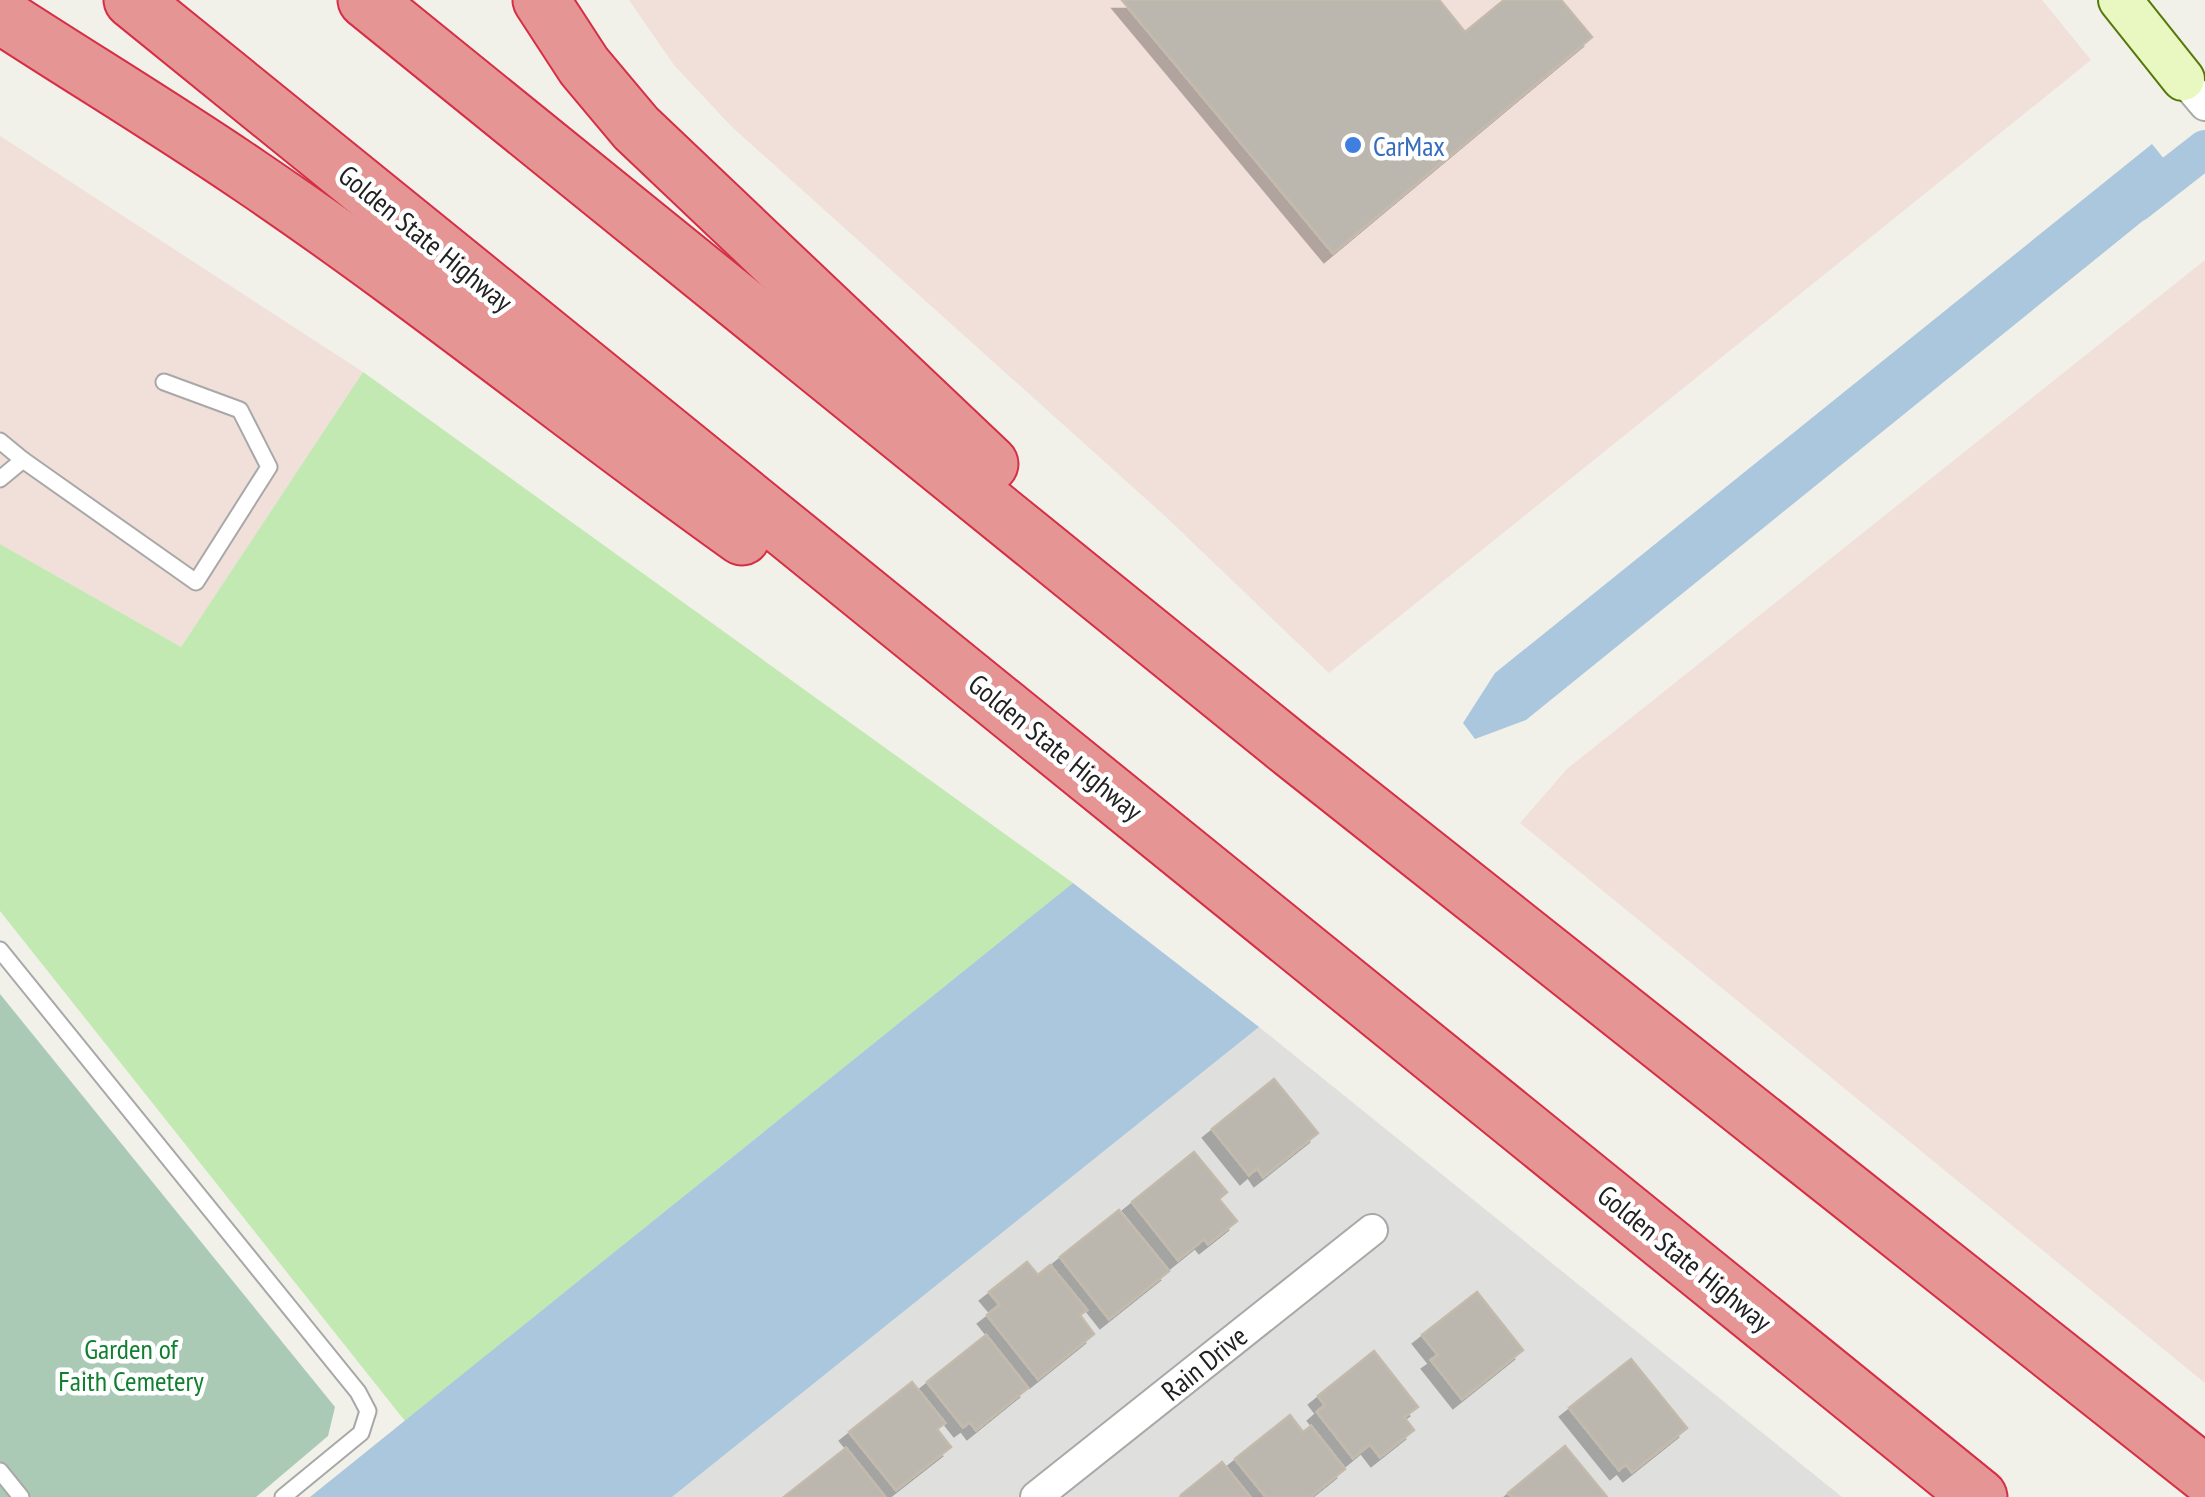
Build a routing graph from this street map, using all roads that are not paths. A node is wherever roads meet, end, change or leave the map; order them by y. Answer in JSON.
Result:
{"nodes":[{"id":1,"x":132,"y":0,"type":"edge"},
{"id":2,"x":366,"y":0,"type":"edge"},
{"id":3,"x":541,"y":0,"type":"edge"},
{"id":4,"x":2120,"y":0,"type":"edge"},
{"id":5,"x":0,"y":16,"type":"edge"},
{"id":6,"x":2194,"y":92,"type":"edge"},
{"id":7,"x":164,"y":382,"type":"dead end"},
{"id":8,"x":0,"y":442,"type":"edge"},
{"id":9,"x":23,"y":460,"type":"junction"},
{"id":10,"x":0,"y":479,"type":"edge"},
{"id":11,"x":1293,"y":751,"type":"junction"},
{"id":12,"x":1192,"y":858,"type":"junction"},
{"id":13,"x":0,"y":950,"type":"edge"},
{"id":14,"x":1372,"y":1230,"type":"dead end"},
{"id":15,"x":0,"y":1471,"type":"edge"},
{"id":16,"x":2205,"y":1474,"type":"edge"},
{"id":17,"x":21,"y":1497,"type":"edge"},
{"id":18,"x":283,"y":1497,"type":"edge"},
{"id":19,"x":1036,"y":1497,"type":"edge"},
{"id":20,"x":1979,"y":1497,"type":"edge"}],
"edges":[{"from":1,"to":12,"type":"highway","name":"Golden State Highway"},
{"from":2,"to":11,"type":"highway"},
{"from":3,"to":11,"type":"highway"},
{"from":4,"to":6,"type":"street"},
{"from":5,"to":12,"type":"highway"},
{"from":7,"to":9,"type":"lane"},
{"from":8,"to":9,"type":"lane"},
{"from":9,"to":10,"type":"lane"},
{"from":11,"to":16,"type":"highway"},
{"from":12,"to":20,"type":"highway","name":"Golden State Highway"},
{"from":13,"to":18,"type":"lane"},
{"from":14,"to":19,"type":"street","name":"Rain Drive"},
{"from":15,"to":17,"type":"lane"}]}
